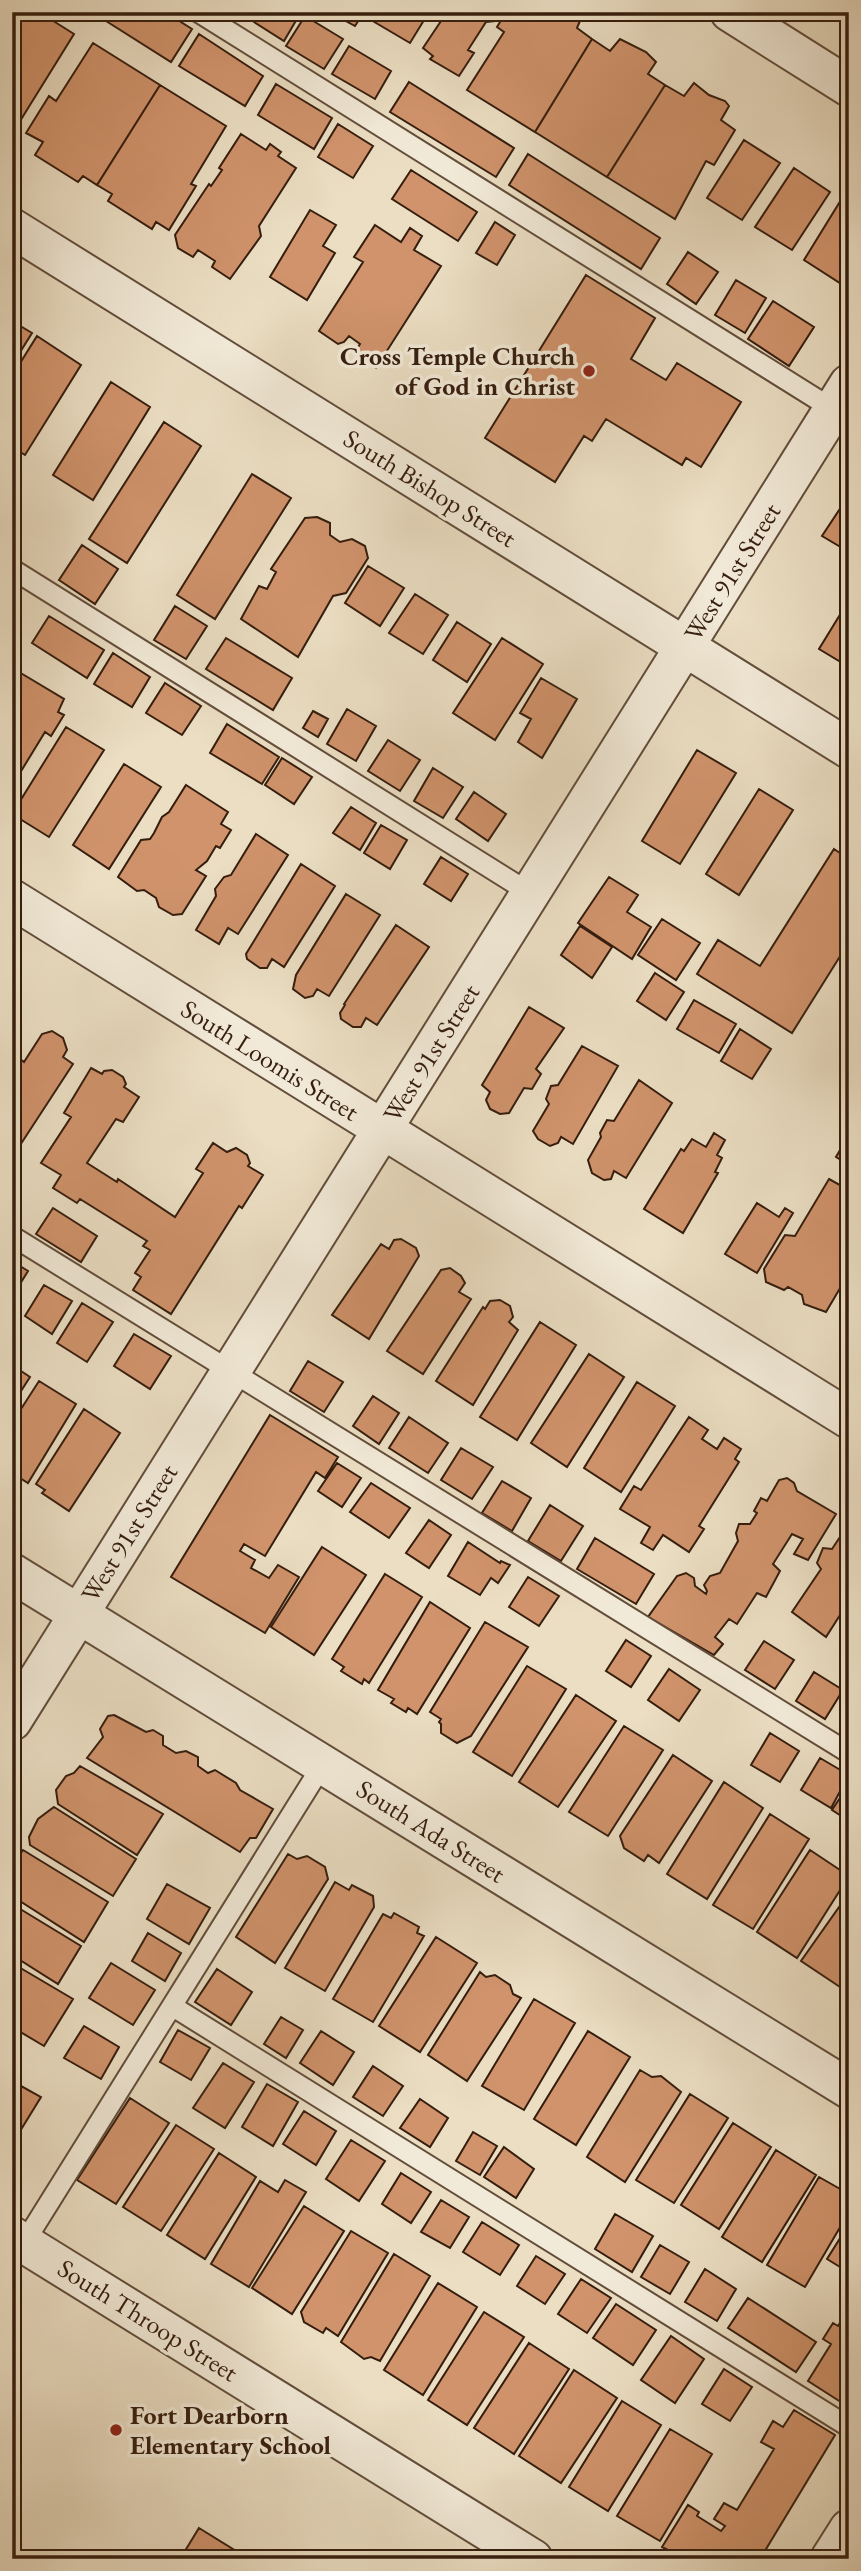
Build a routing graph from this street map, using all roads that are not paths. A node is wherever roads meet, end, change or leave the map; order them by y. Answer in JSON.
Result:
{"nodes":[{"id":1,"x":198,"y":12,"type":"edge"},
{"id":2,"x":742,"y":15,"type":"edge"},
{"id":3,"x":849,"y":87,"type":"edge"},
{"id":4,"x":12,"y":228,"type":"edge"},
{"id":5,"x":844,"y":404,"type":"edge"},
{"id":6,"x":12,"y":569,"type":"edge"},
{"id":7,"x":685,"y":647,"type":"junction"},
{"id":8,"x":849,"y":749,"type":"edge"},
{"id":9,"x":530,"y":892,"type":"junction"},
{"id":10,"x":12,"y":899,"type":"edge"},
{"id":11,"x":382,"y":1131,"type":"junction"},
{"id":12,"x":12,"y":1236,"type":"edge"},
{"id":13,"x":230,"y":1372,"type":"junction"},
{"id":14,"x":849,"y":1419,"type":"edge"},
{"id":15,"x":12,"y":1573,"type":"edge"},
{"id":16,"x":79,"y":1614,"type":"junction"},
{"id":17,"x":12,"y":1721,"type":"edge"},
{"id":18,"x":849,"y":1754,"type":"edge"},
{"id":19,"x":323,"y":1764,"type":"junction"},
{"id":20,"x":172,"y":2006,"type":"junction"},
{"id":21,"x":849,"y":2089,"type":"edge"},
{"id":22,"x":18,"y":2239,"type":"edge"},
{"id":23,"x":849,"y":2427,"type":"edge"},
{"id":24,"x":849,"y":2529,"type":"edge"},
{"id":25,"x":533,"y":2559,"type":"edge"},
{"id":26,"x":830,"y":2559,"type":"edge"}],
"edges":[{"from":1,"to":5,"type":"lane"},
{"from":2,"to":3,"type":"street"},
{"from":4,"to":7,"type":"street","name":"South Bishop Street"},
{"from":5,"to":7,"type":"street","name":"West 91st Street"},
{"from":6,"to":9,"type":"lane"},
{"from":7,"to":8,"type":"street","name":"South Bishop Street"},
{"from":7,"to":9,"type":"street","name":"West 91st Street"},
{"from":9,"to":11,"type":"street","name":"West 91st Street"},
{"from":10,"to":11,"type":"street","name":"South Loomis Street"},
{"from":11,"to":13,"type":"street","name":"West 91st Street"},
{"from":11,"to":14,"type":"street","name":"South Loomis Street"},
{"from":12,"to":13,"type":"lane"},
{"from":13,"to":16,"type":"street","name":"West 91st Street"},
{"from":13,"to":18,"type":"lane"},
{"from":15,"to":16,"type":"street","name":"South Ada Street"},
{"from":16,"to":17,"type":"street","name":"West 91st Street"},
{"from":16,"to":19,"type":"street","name":"South Ada Street"},
{"from":19,"to":20,"type":"lane"},
{"from":19,"to":21,"type":"street","name":"South Ada Street"},
{"from":20,"to":22,"type":"lane"},
{"from":20,"to":23,"type":"lane"},
{"from":22,"to":25,"type":"street","name":"South Throop Street"},
{"from":24,"to":26,"type":"street"}]}
